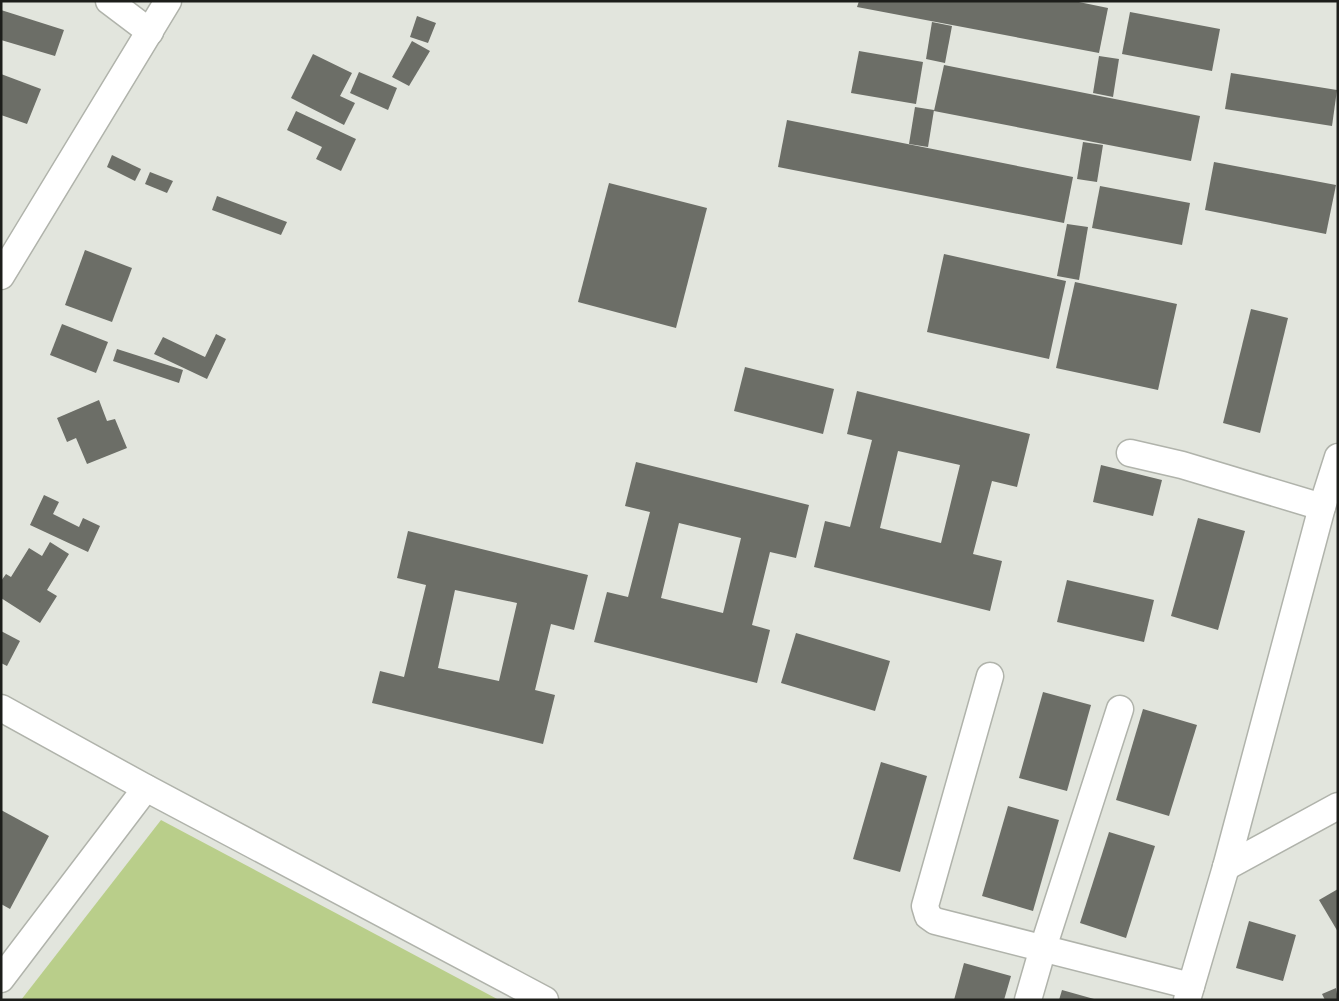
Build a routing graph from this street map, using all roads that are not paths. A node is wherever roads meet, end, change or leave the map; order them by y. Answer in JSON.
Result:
{"nodes":[{"id":1,"x":109,"y":1,"type":"edge"},
{"id":2,"x":168,"y":1,"type":"edge"},
{"id":3,"x":150,"y":32,"type":"junction"},
{"id":4,"x":1,"y":276,"type":"edge"},
{"id":5,"x":1130,"y":453,"type":"dead end"},
{"id":6,"x":1338,"y":457,"type":"edge"},
{"id":7,"x":1322,"y":507,"type":"junction"},
{"id":8,"x":990,"y":676,"type":"dead end"},
{"id":9,"x":1,"y":708,"type":"edge"},
{"id":10,"x":1120,"y":709,"type":"dead end"},
{"id":11,"x":146,"y":788,"type":"junction"},
{"id":12,"x":1338,"y":806,"type":"edge"},
{"id":13,"x":1226,"y":866,"type":"junction"},
{"id":14,"x":1043,"y":948,"type":"junction"},
{"id":15,"x":1,"y":979,"type":"edge"},
{"id":16,"x":1189,"y":993,"type":"edge"},
{"id":17,"x":544,"y":1000,"type":"edge"},
{"id":18,"x":1028,"y":1000,"type":"edge"}],
"edges":[{"from":1,"to":3,"type":"street"},
{"from":2,"to":3,"type":"street"},
{"from":3,"to":4,"type":"street"},
{"from":5,"to":7,"type":"street"},
{"from":6,"to":7,"type":"street"},
{"from":7,"to":13,"type":"street"},
{"from":8,"to":14,"type":"street"},
{"from":9,"to":11,"type":"street"},
{"from":10,"to":14,"type":"street"},
{"from":11,"to":15,"type":"street"},
{"from":11,"to":17,"type":"street"},
{"from":12,"to":13,"type":"street"},
{"from":13,"to":16,"type":"street"},
{"from":14,"to":16,"type":"street"},
{"from":14,"to":18,"type":"street"}]}
